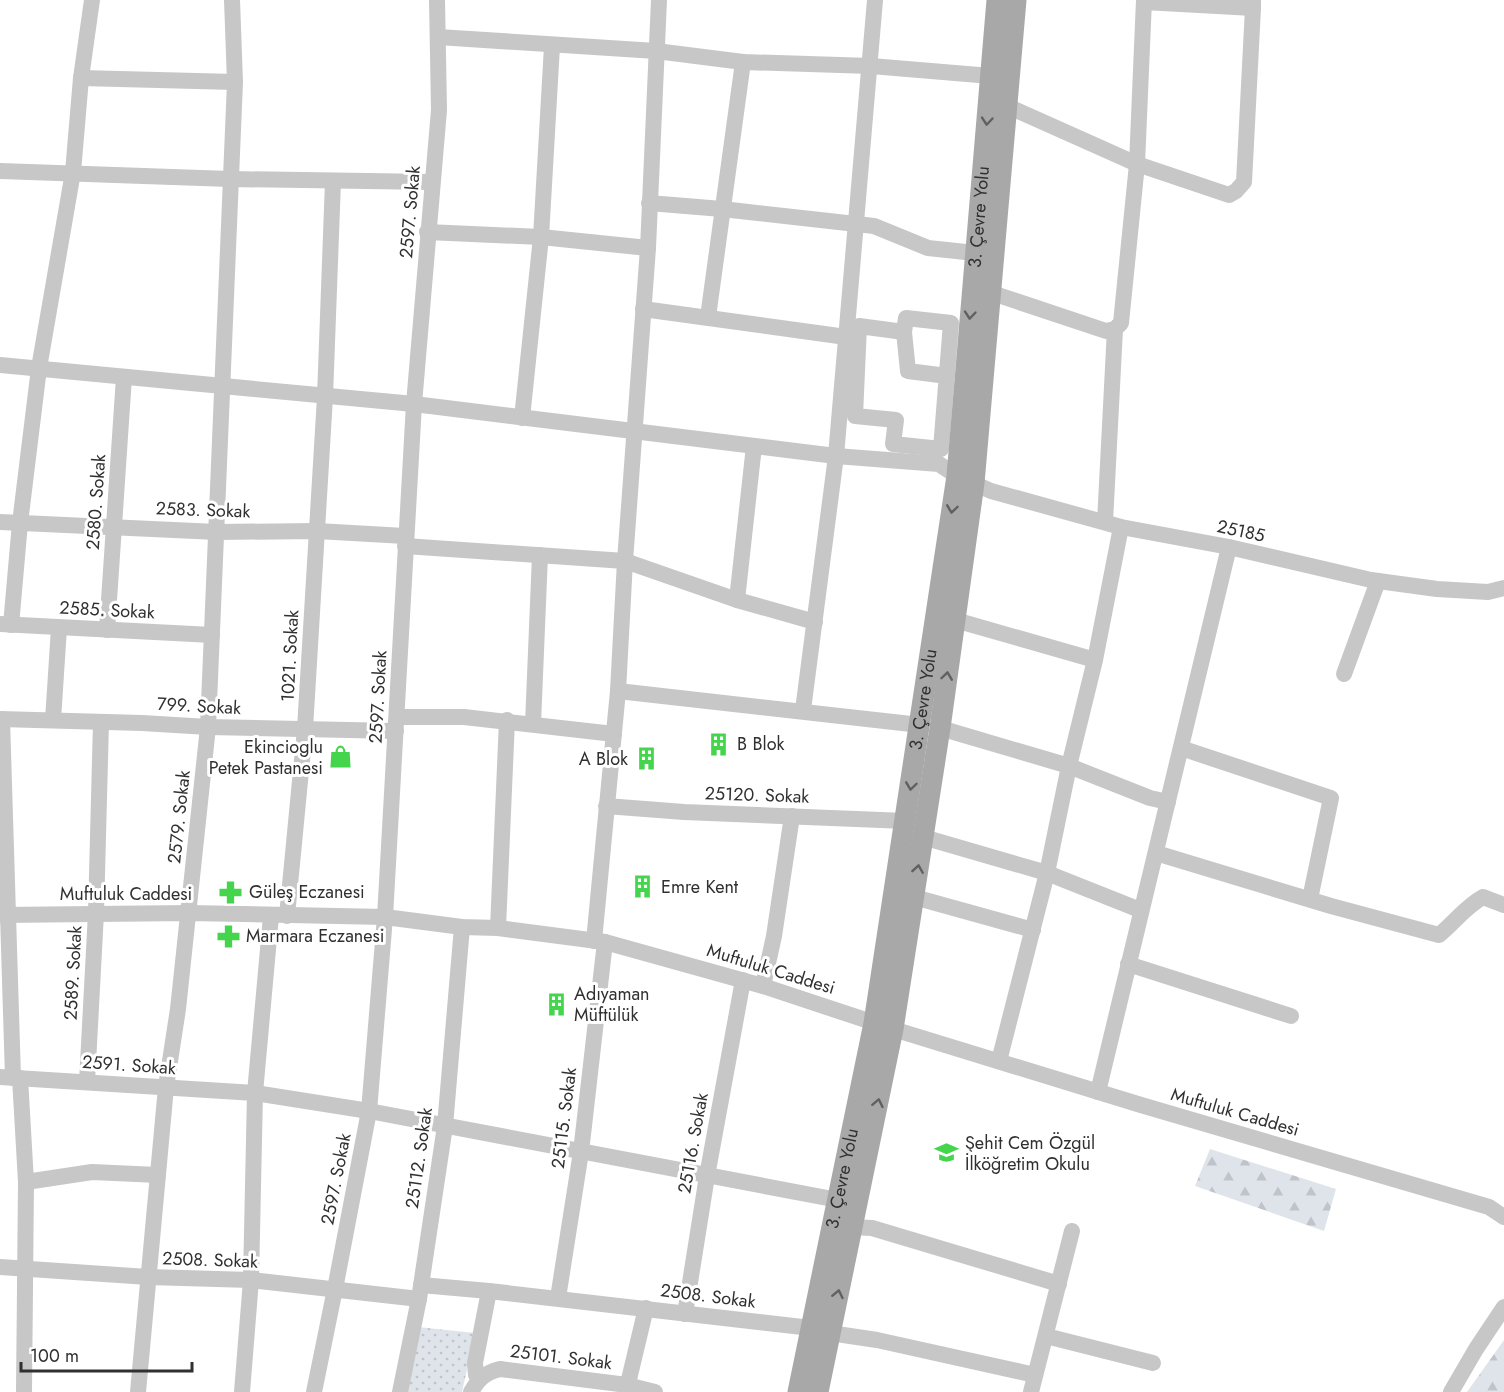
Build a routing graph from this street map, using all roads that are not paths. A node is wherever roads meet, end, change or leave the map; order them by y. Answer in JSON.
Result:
{"nodes":[{"id":1,"x":92,"y":0,"type":"edge"},
{"id":2,"x":232,"y":0,"type":"edge"},
{"id":3,"x":437,"y":0,"type":"edge"},
{"id":4,"x":659,"y":0,"type":"edge"},
{"id":5,"x":875,"y":0,"type":"edge"},
{"id":6,"x":997,"y":0,"type":"edge"},
{"id":7,"x":1016,"y":0,"type":"edge"},
{"id":8,"x":1144,"y":1,"type":"edge"},
{"id":9,"x":1253,"y":4,"type":"edge"},
{"id":10,"x":438,"y":38,"type":"junction"},
{"id":11,"x":552,"y":46,"type":"junction"},
{"id":12,"x":656,"y":51,"type":"junction"},
{"id":13,"x":743,"y":62,"type":"junction"},
{"id":14,"x":871,"y":66,"type":"junction"},
{"id":15,"x":991,"y":76,"type":"junction"},
{"id":16,"x":81,"y":78,"type":"junction"},
{"id":17,"x":235,"y":82,"type":"junction"},
{"id":18,"x":1007,"y":106,"type":"junction"},
{"id":19,"x":1137,"y":164,"type":"junction"},
{"id":20,"x":0,"y":171,"type":"edge"},
{"id":21,"x":72,"y":172,"type":"junction"},
{"id":22,"x":230,"y":179,"type":"junction"},
{"id":23,"x":333,"y":181,"type":"junction"},
{"id":24,"x":432,"y":182,"type":"junction"},
{"id":25,"x":649,"y":203,"type":"junction"},
{"id":26,"x":722,"y":209,"type":"junction"},
{"id":27,"x":856,"y":224,"type":"junction"},
{"id":28,"x":427,"y":232,"type":"junction"},
{"id":29,"x":541,"y":237,"type":"junction"},
{"id":30,"x":648,"y":248,"type":"junction"},
{"id":31,"x":975,"y":253,"type":"junction"},
{"id":32,"x":992,"y":293,"type":"junction"},
{"id":33,"x":643,"y":309,"type":"junction"},
{"id":34,"x":708,"y":317,"type":"junction"},
{"id":35,"x":1115,"y":329,"type":"junction"},
{"id":36,"x":904,"y":332,"type":"junction"},
{"id":37,"x":846,"y":337,"type":"junction"},
{"id":38,"x":0,"y":365,"type":"edge"},
{"id":39,"x":39,"y":368,"type":"junction"},
{"id":40,"x":124,"y":376,"type":"junction"},
{"id":41,"x":947,"y":376,"type":"junction"},
{"id":42,"x":849,"y":386,"type":"junction"},
{"id":43,"x":222,"y":387,"type":"junction"},
{"id":44,"x":325,"y":397,"type":"junction"},
{"id":45,"x":414,"y":405,"type":"junction"},
{"id":46,"x":522,"y":418,"type":"junction"},
{"id":47,"x":635,"y":431,"type":"junction"},
{"id":48,"x":754,"y":446,"type":"junction"},
{"id":49,"x":836,"y":456,"type":"junction"},
{"id":50,"x":965,"y":480,"type":"junction"},
{"id":51,"x":0,"y":522,"type":"edge"},
{"id":52,"x":1105,"y":522,"type":"junction"},
{"id":53,"x":20,"y":523,"type":"junction"},
{"id":54,"x":115,"y":526,"type":"junction"},
{"id":55,"x":1121,"y":527,"type":"junction"},
{"id":56,"x":317,"y":531,"type":"junction"},
{"id":57,"x":217,"y":532,"type":"junction"},
{"id":58,"x":405,"y":541,"type":"junction"},
{"id":59,"x":1229,"y":547,"type":"junction"},
{"id":60,"x":540,"y":555,"type":"junction"},
{"id":61,"x":625,"y":561,"type":"junction"},
{"id":62,"x":1378,"y":581,"type":"junction"},
{"id":63,"x":1504,"y":588,"type":"edge"},
{"id":64,"x":737,"y":600,"type":"junction"},
{"id":65,"x":955,"y":620,"type":"junction"},
{"id":66,"x":814,"y":622,"type":"junction"},
{"id":67,"x":5,"y":625,"type":"edge"},
{"id":68,"x":59,"y":628,"type":"junction"},
{"id":69,"x":107,"y":630,"type":"junction"},
{"id":70,"x":212,"y":634,"type":"junction"},
{"id":71,"x":1095,"y":660,"type":"junction"},
{"id":72,"x":1344,"y":674,"type":"dead end"},
{"id":73,"x":618,"y":691,"type":"junction"},
{"id":74,"x":803,"y":710,"type":"junction"},
{"id":75,"x":1,"y":719,"type":"edge"},
{"id":76,"x":52,"y":720,"type":"junction"},
{"id":77,"x":507,"y":720,"type":"junction"},
{"id":78,"x":100,"y":722,"type":"junction"},
{"id":79,"x":396,"y":724,"type":"junction"},
{"id":80,"x":533,"y":724,"type":"junction"},
{"id":81,"x":930,"y":726,"type":"junction"},
{"id":82,"x":208,"y":727,"type":"junction"},
{"id":83,"x":305,"y":729,"type":"junction"},
{"id":84,"x":614,"y":734,"type":"junction"},
{"id":85,"x":1181,"y":748,"type":"junction"},
{"id":86,"x":1069,"y":766,"type":"junction"},
{"id":87,"x":1168,"y":802,"type":"junction"},
{"id":88,"x":606,"y":806,"type":"junction"},
{"id":89,"x":792,"y":816,"type":"junction"},
{"id":90,"x":906,"y":821,"type":"junction"},
{"id":91,"x":923,"y":837,"type":"junction"},
{"id":92,"x":1156,"y":853,"type":"junction"},
{"id":93,"x":1047,"y":873,"type":"junction"},
{"id":94,"x":914,"y":897,"type":"junction"},
{"id":95,"x":1311,"y":899,"type":"junction"},
{"id":96,"x":1504,"y":905,"type":"edge"},
{"id":97,"x":1140,"y":910,"type":"junction"},
{"id":98,"x":189,"y":913,"type":"junction"},
{"id":99,"x":96,"y":914,"type":"junction"},
{"id":100,"x":4,"y":915,"type":"edge"},
{"id":101,"x":279,"y":916,"type":"junction"},
{"id":102,"x":385,"y":917,"type":"junction"},
{"id":103,"x":462,"y":927,"type":"junction"},
{"id":104,"x":498,"y":928,"type":"junction"},
{"id":105,"x":1034,"y":930,"type":"junction"},
{"id":106,"x":600,"y":941,"type":"junction"},
{"id":107,"x":1128,"y":964,"type":"junction"},
{"id":108,"x":743,"y":980,"type":"junction"},
{"id":109,"x":763,"y":986,"type":"junction"},
{"id":110,"x":1291,"y":1016,"type":"dead end"},
{"id":111,"x":884,"y":1026,"type":"junction"},
{"id":112,"x":999,"y":1061,"type":"junction"},
{"id":113,"x":11,"y":1078,"type":"edge"},
{"id":114,"x":87,"y":1082,"type":"junction"},
{"id":115,"x":166,"y":1087,"type":"junction"},
{"id":116,"x":1098,"y":1092,"type":"junction"},
{"id":117,"x":255,"y":1094,"type":"junction"},
{"id":118,"x":369,"y":1111,"type":"junction"},
{"id":119,"x":445,"y":1126,"type":"junction"},
{"id":120,"x":580,"y":1152,"type":"junction"},
{"id":121,"x":158,"y":1175,"type":"junction"},
{"id":122,"x":707,"y":1176,"type":"junction"},
{"id":123,"x":26,"y":1182,"type":"junction"},
{"id":124,"x":838,"y":1200,"type":"junction"},
{"id":125,"x":1496,"y":1209,"type":"edge"},
{"id":126,"x":1504,"y":1217,"type":"edge"},
{"id":127,"x":852,"y":1227,"type":"junction"},
{"id":128,"x":1072,"y":1231,"type":"dead end"},
{"id":129,"x":0,"y":1267,"type":"edge"},
{"id":130,"x":26,"y":1268,"type":"junction"},
{"id":131,"x":148,"y":1277,"type":"junction"},
{"id":132,"x":251,"y":1280,"type":"junction"},
{"id":133,"x":1059,"y":1284,"type":"junction"},
{"id":134,"x":335,"y":1289,"type":"junction"},
{"id":135,"x":489,"y":1291,"type":"junction"},
{"id":136,"x":420,"y":1292,"type":"junction"},
{"id":137,"x":558,"y":1298,"type":"junction"},
{"id":138,"x":1504,"y":1307,"type":"edge"},
{"id":139,"x":646,"y":1308,"type":"junction"},
{"id":140,"x":685,"y":1314,"type":"junction"},
{"id":141,"x":820,"y":1331,"type":"junction"},
{"id":142,"x":1046,"y":1335,"type":"junction"},
{"id":143,"x":1153,"y":1363,"type":"dead end"},
{"id":144,"x":1035,"y":1375,"type":"junction"},
{"id":145,"x":475,"y":1385,"type":"edge"},
{"id":146,"x":627,"y":1389,"type":"edge"},
{"id":147,"x":24,"y":1392,"type":"edge"},
{"id":148,"x":138,"y":1392,"type":"edge"},
{"id":149,"x":242,"y":1392,"type":"edge"},
{"id":150,"x":314,"y":1392,"type":"edge"},
{"id":151,"x":400,"y":1392,"type":"edge"},
{"id":152,"x":655,"y":1392,"type":"edge"},
{"id":153,"x":798,"y":1392,"type":"edge"},
{"id":154,"x":818,"y":1392,"type":"edge"},
{"id":155,"x":1031,"y":1392,"type":"edge"},
{"id":156,"x":1451,"y":1392,"type":"edge"}],
"edges":[{"from":1,"to":16,"type":"street"},
{"from":2,"to":17,"type":"street","name":"2579. Sokak"},
{"from":3,"to":10,"type":"street","name":"2597. Sokak"},
{"from":4,"to":12,"type":"street","name":"25115. Sokak"},
{"from":5,"to":14,"type":"street"},
{"from":6,"to":15,"type":"main road","name":"3. Çevre Yolu"},
{"from":7,"to":18,"type":"main road","name":"3. Çevre Yolu"},
{"from":8,"to":9,"type":"street"},
{"from":8,"to":19,"type":"street"},
{"from":9,"to":19,"type":"street"},
{"from":10,"to":11,"type":"street"},
{"from":10,"to":24,"type":"street","name":"2597. Sokak"},
{"from":11,"to":12,"type":"street"},
{"from":11,"to":29,"type":"street"},
{"from":12,"to":13,"type":"street"},
{"from":12,"to":25,"type":"street","name":"25115. Sokak"},
{"from":13,"to":14,"type":"street"},
{"from":13,"to":26,"type":"street"},
{"from":14,"to":15,"type":"street"},
{"from":14,"to":27,"type":"street"},
{"from":15,"to":31,"type":"main road","name":"3. Çevre Yolu","one_way":true},
{"from":16,"to":17,"type":"street"},
{"from":16,"to":21,"type":"street"},
{"from":17,"to":22,"type":"street","name":"2579. Sokak"},
{"from":18,"to":19,"type":"street"},
{"from":18,"to":32,"type":"main road","name":"3. Çevre Yolu"},
{"from":19,"to":35,"type":"street"},
{"from":20,"to":21,"type":"street"},
{"from":21,"to":22,"type":"street"},
{"from":21,"to":39,"type":"street"},
{"from":22,"to":23,"type":"street"},
{"from":22,"to":43,"type":"street","name":"2579. Sokak"},
{"from":23,"to":24,"type":"street"},
{"from":23,"to":44,"type":"street","name":"1021. Sokak"},
{"from":24,"to":28,"type":"street","name":"2597. Sokak"},
{"from":25,"to":26,"type":"street"},
{"from":25,"to":30,"type":"street","name":"25115. Sokak"},
{"from":26,"to":27,"type":"street"},
{"from":26,"to":34,"type":"street"},
{"from":27,"to":31,"type":"street"},
{"from":27,"to":37,"type":"street"},
{"from":28,"to":29,"type":"street"},
{"from":28,"to":45,"type":"street","name":"2597. Sokak"},
{"from":29,"to":30,"type":"street"},
{"from":29,"to":46,"type":"street"},
{"from":30,"to":33,"type":"street","name":"25115. Sokak"},
{"from":31,"to":50,"type":"main road","name":"3. Çevre Yolu","one_way":true},
{"from":32,"to":35,"type":"street"},
{"from":32,"to":50,"type":"main road","name":"3. Çevre Yolu"},
{"from":33,"to":34,"type":"street"},
{"from":33,"to":47,"type":"street","name":"25115. Sokak"},
{"from":34,"to":37,"type":"street"},
{"from":35,"to":52,"type":"street"},
{"from":36,"to":41,"type":"street"},
{"from":36,"to":41,"type":"street"},
{"from":36,"to":42,"type":"street"},
{"from":37,"to":42,"type":"street"},
{"from":38,"to":39,"type":"street","name":"25185"},
{"from":39,"to":40,"type":"street","name":"25185"},
{"from":39,"to":53,"type":"street"},
{"from":40,"to":43,"type":"street","name":"25185"},
{"from":40,"to":54,"type":"street","name":"2580. Sokak"},
{"from":41,"to":42,"type":"street"},
{"from":42,"to":49,"type":"street"},
{"from":43,"to":44,"type":"street","name":"25185"},
{"from":43,"to":57,"type":"street","name":"2579. Sokak"},
{"from":44,"to":45,"type":"street","name":"25185"},
{"from":44,"to":56,"type":"street","name":"1021. Sokak"},
{"from":45,"to":46,"type":"street","name":"25185"},
{"from":45,"to":58,"type":"street","name":"2597. Sokak"},
{"from":46,"to":47,"type":"street","name":"25185"},
{"from":47,"to":48,"type":"street","name":"25185"},
{"from":47,"to":61,"type":"street","name":"25115. Sokak"},
{"from":48,"to":49,"type":"street","name":"25185"},
{"from":48,"to":64,"type":"street"},
{"from":49,"to":50,"type":"street","name":"25185"},
{"from":49,"to":66,"type":"street"},
{"from":50,"to":52,"type":"street","name":"25185"},
{"from":50,"to":65,"type":"main road","name":"3. Çevre Yolu"},
{"from":50,"to":81,"type":"main road","name":"3. Çevre Yolu","one_way":true},
{"from":51,"to":53,"type":"street","name":"2583. Sokak"},
{"from":52,"to":55,"type":"street","name":"25185"},
{"from":53,"to":54,"type":"street","name":"2583. Sokak"},
{"from":53,"to":67,"type":"street"},
{"from":54,"to":57,"type":"street","name":"2583. Sokak"},
{"from":54,"to":69,"type":"street","name":"2580. Sokak"},
{"from":55,"to":59,"type":"street","name":"25185"},
{"from":55,"to":71,"type":"street"},
{"from":56,"to":57,"type":"street","name":"2583. Sokak"},
{"from":56,"to":58,"type":"street","name":"2583. Sokak"},
{"from":56,"to":83,"type":"street","name":"1021. Sokak"},
{"from":57,"to":70,"type":"street","name":"2579. Sokak"},
{"from":58,"to":60,"type":"street","name":"2583. Sokak"},
{"from":58,"to":79,"type":"street","name":"2597. Sokak"},
{"from":59,"to":62,"type":"street","name":"25185"},
{"from":59,"to":85,"type":"street"},
{"from":60,"to":61,"type":"street","name":"2583. Sokak"},
{"from":60,"to":80,"type":"street"},
{"from":61,"to":64,"type":"street","name":"2583. Sokak"},
{"from":61,"to":73,"type":"street","name":"25115. Sokak"},
{"from":62,"to":63,"type":"street","name":"25185"},
{"from":62,"to":72,"type":"street"},
{"from":64,"to":66,"type":"street","name":"2583. Sokak"},
{"from":65,"to":71,"type":"street"},
{"from":81,"to":65,"type":"main road","name":"3. Çevre Yolu","one_way":true},
{"from":66,"to":74,"type":"street"},
{"from":67,"to":68,"type":"street","name":"2585. Sokak"},
{"from":68,"to":69,"type":"street","name":"2585. Sokak"},
{"from":68,"to":76,"type":"street"},
{"from":69,"to":70,"type":"street","name":"2585. Sokak"},
{"from":70,"to":82,"type":"street","name":"2579. Sokak"},
{"from":71,"to":86,"type":"street"},
{"from":73,"to":74,"type":"street"},
{"from":73,"to":84,"type":"street","name":"25115. Sokak"},
{"from":74,"to":81,"type":"street"},
{"from":75,"to":76,"type":"street","name":"799. Sokak"},
{"from":75,"to":100,"type":"street"},
{"from":76,"to":78,"type":"street","name":"799. Sokak"},
{"from":77,"to":79,"type":"street","name":"799. Sokak"},
{"from":77,"to":80,"type":"street","name":"799. Sokak"},
{"from":77,"to":104,"type":"street"},
{"from":78,"to":82,"type":"street","name":"799. Sokak"},
{"from":78,"to":99,"type":"street","name":"2589. Sokak"},
{"from":79,"to":83,"type":"street","name":"799. Sokak"},
{"from":79,"to":102,"type":"street","name":"2597. Sokak"},
{"from":80,"to":84,"type":"street","name":"799. Sokak"},
{"from":81,"to":86,"type":"street"},
{"from":81,"to":90,"type":"main road","name":"3. Çevre Yolu","one_way":true},
{"from":81,"to":91,"type":"main road","name":"3. Çevre Yolu"},
{"from":82,"to":83,"type":"street","name":"799. Sokak"},
{"from":82,"to":98,"type":"street","name":"2579. Sokak"},
{"from":83,"to":101,"type":"street","name":"1021. Sokak"},
{"from":84,"to":88,"type":"street","name":"25115. Sokak"},
{"from":85,"to":87,"type":"street"},
{"from":85,"to":95,"type":"street"},
{"from":86,"to":87,"type":"street"},
{"from":86,"to":93,"type":"street"},
{"from":87,"to":92,"type":"street"},
{"from":88,"to":89,"type":"street","name":"25120. Sokak"},
{"from":88,"to":106,"type":"street","name":"25115. Sokak"},
{"from":89,"to":90,"type":"street","name":"25120. Sokak"},
{"from":89,"to":109,"type":"street"},
{"from":90,"to":111,"type":"main road","name":"3. Çevre Yolu"},
{"from":91,"to":93,"type":"street"},
{"from":94,"to":91,"type":"main road","name":"3. Çevre Yolu","one_way":true},
{"from":92,"to":95,"type":"street"},
{"from":92,"to":97,"type":"street"},
{"from":93,"to":97,"type":"street"},
{"from":93,"to":105,"type":"street"},
{"from":94,"to":105,"type":"street"},
{"from":94,"to":111,"type":"main road","name":"3. Çevre Yolu"},
{"from":95,"to":96,"type":"street"},
{"from":97,"to":107,"type":"street"},
{"from":98,"to":99,"type":"street","name":"Muftuluk Caddesi"},
{"from":98,"to":101,"type":"street","name":"Muftuluk Caddesi"},
{"from":98,"to":115,"type":"street","name":"2579. Sokak"},
{"from":99,"to":100,"type":"street","name":"Muftuluk Caddesi"},
{"from":99,"to":114,"type":"street","name":"2589. Sokak"},
{"from":100,"to":113,"type":"street"},
{"from":101,"to":102,"type":"street","name":"Muftuluk Caddesi"},
{"from":101,"to":117,"type":"street","name":"1021. Sokak"},
{"from":102,"to":103,"type":"street","name":"Muftuluk Caddesi"},
{"from":102,"to":118,"type":"street","name":"2597. Sokak"},
{"from":103,"to":104,"type":"street","name":"Muftuluk Caddesi"},
{"from":103,"to":119,"type":"street","name":"25112. Sokak"},
{"from":104,"to":106,"type":"street","name":"Muftuluk Caddesi"},
{"from":105,"to":112,"type":"street"},
{"from":106,"to":108,"type":"street","name":"Muftuluk Caddesi"},
{"from":106,"to":120,"type":"street","name":"25115. Sokak"},
{"from":107,"to":110,"type":"street"},
{"from":107,"to":116,"type":"street"},
{"from":108,"to":109,"type":"street","name":"Muftuluk Caddesi"},
{"from":108,"to":122,"type":"street","name":"25116. Sokak"},
{"from":109,"to":111,"type":"street","name":"Muftuluk Caddesi"},
{"from":111,"to":112,"type":"street","name":"Muftuluk Caddesi"},
{"from":111,"to":124,"type":"main road","name":"3. Çevre Yolu"},
{"from":127,"to":111,"type":"main road","name":"3. Çevre Yolu","one_way":true},
{"from":112,"to":116,"type":"street","name":"Muftuluk Caddesi"},
{"from":113,"to":114,"type":"street","name":"2591. Sokak"},
{"from":113,"to":123,"type":"street"},
{"from":114,"to":115,"type":"street","name":"2591. Sokak"},
{"from":115,"to":117,"type":"street","name":"2591. Sokak"},
{"from":115,"to":121,"type":"street","name":"2579. Sokak"},
{"from":116,"to":125,"type":"street","name":"Muftuluk Caddesi"},
{"from":117,"to":118,"type":"street","name":"2591. Sokak"},
{"from":117,"to":132,"type":"street","name":"1021. Sokak"},
{"from":118,"to":119,"type":"street","name":"2591. Sokak"},
{"from":118,"to":134,"type":"street","name":"2597. Sokak"},
{"from":119,"to":120,"type":"street","name":"2591. Sokak"},
{"from":119,"to":136,"type":"street","name":"25112. Sokak"},
{"from":120,"to":122,"type":"street","name":"2591. Sokak"},
{"from":120,"to":137,"type":"street","name":"25115. Sokak"},
{"from":121,"to":123,"type":"street"},
{"from":121,"to":131,"type":"street","name":"2579. Sokak"},
{"from":122,"to":124,"type":"street","name":"2591. Sokak"},
{"from":122,"to":140,"type":"street","name":"25116. Sokak"},
{"from":123,"to":130,"type":"street"},
{"from":124,"to":141,"type":"main road","name":"3. Çevre Yolu"},
{"from":125,"to":126,"type":"street","name":"Muftuluk Caddesi"},
{"from":127,"to":133,"type":"street"},
{"from":141,"to":127,"type":"main road","name":"3. Çevre Yolu","one_way":true},
{"from":128,"to":133,"type":"street"},
{"from":129,"to":130,"type":"street","name":"2508. Sokak"},
{"from":130,"to":131,"type":"street","name":"2508. Sokak"},
{"from":130,"to":147,"type":"street"},
{"from":131,"to":132,"type":"street","name":"2508. Sokak"},
{"from":131,"to":148,"type":"street","name":"2579. Sokak"},
{"from":132,"to":134,"type":"street","name":"2508. Sokak"},
{"from":132,"to":149,"type":"street","name":"1021. Sokak"},
{"from":133,"to":142,"type":"street"},
{"from":134,"to":136,"type":"street","name":"2508. Sokak"},
{"from":134,"to":150,"type":"street","name":"2597. Sokak"},
{"from":135,"to":136,"type":"street","name":"2508. Sokak"},
{"from":135,"to":137,"type":"street","name":"2508. Sokak"},
{"from":135,"to":145,"type":"street"},
{"from":136,"to":151,"type":"street","name":"25112. Sokak"},
{"from":137,"to":139,"type":"street","name":"2508. Sokak"},
{"from":138,"to":156,"type":"street"},
{"from":139,"to":140,"type":"street","name":"2508. Sokak"},
{"from":139,"to":146,"type":"street"},
{"from":140,"to":141,"type":"street","name":"2508. Sokak"},
{"from":141,"to":144,"type":"street","name":"2508. Sokak"},
{"from":141,"to":153,"type":"main road","name":"3. Çevre Yolu"},
{"from":141,"to":154,"type":"main road","name":"3. Çevre Yolu"},
{"from":142,"to":143,"type":"street"},
{"from":142,"to":144,"type":"street"},
{"from":144,"to":155,"type":"street"},
{"from":145,"to":146,"type":"street","name":"25101. Sokak"},
{"from":146,"to":152,"type":"street","name":"25101. Sokak"}]}
